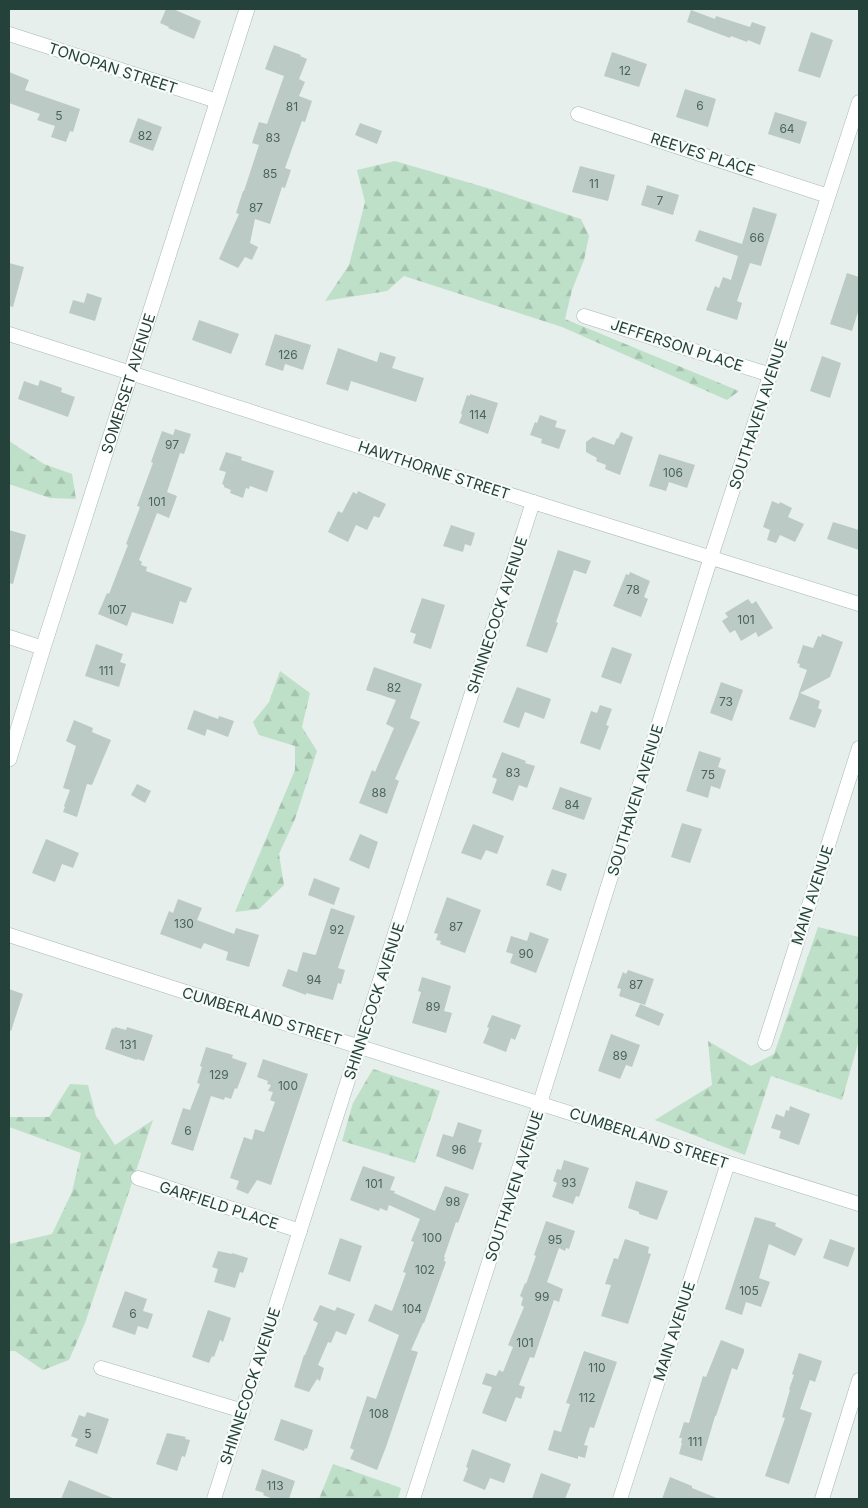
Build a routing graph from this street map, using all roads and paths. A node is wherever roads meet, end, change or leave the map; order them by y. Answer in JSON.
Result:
{"nodes":[{"id":1,"x":247,"y":9,"type":"edge"},
{"id":2,"x":9,"y":34,"type":"edge"},
{"id":3,"x":217,"y":101,"type":"junction"},
{"id":4,"x":859,"y":102,"type":"edge"},
{"id":5,"x":578,"y":114,"type":"dead end"},
{"id":6,"x":828,"y":196,"type":"junction"},
{"id":7,"x":584,"y":316,"type":"dead end"},
{"id":8,"x":9,"y":334,"type":"edge"},
{"id":9,"x":132,"y":373,"type":"junction"},
{"id":10,"x":771,"y":375,"type":"junction"},
{"id":11,"x":533,"y":502,"type":"junction"},
{"id":12,"x":711,"y":557,"type":"junction"},
{"id":13,"x":859,"y":604,"type":"edge"},
{"id":14,"x":9,"y":636,"type":"edge"},
{"id":15,"x":43,"y":648,"type":"junction"},
{"id":16,"x":859,"y":748,"type":"edge"},
{"id":17,"x":9,"y":758,"type":"edge"},
{"id":18,"x":9,"y":935,"type":"edge"},
{"id":19,"x":765,"y":1043,"type":"dead end"},
{"id":20,"x":360,"y":1047,"type":"junction"},
{"id":21,"x":540,"y":1103,"type":"junction"},
{"id":22,"x":728,"y":1163,"type":"junction"},
{"id":23,"x":138,"y":1178,"type":"dead end"},
{"id":24,"x":859,"y":1204,"type":"edge"},
{"id":25,"x":300,"y":1231,"type":"junction"},
{"id":26,"x":101,"y":1368,"type":"dead end"},
{"id":27,"x":859,"y":1380,"type":"edge"},
{"id":28,"x":242,"y":1411,"type":"junction"},
{"id":29,"x":214,"y":1499,"type":"edge"},
{"id":30,"x":413,"y":1499,"type":"edge"},
{"id":31,"x":620,"y":1499,"type":"edge"},
{"id":32,"x":822,"y":1499,"type":"edge"}],
"edges":[{"from":1,"to":3,"type":"street","name":"SOMERSET AVENUE"},
{"from":2,"to":3,"type":"street","name":"TONOPAN STREET"},
{"from":3,"to":9,"type":"street","name":"SOMERSET AVENUE"},
{"from":4,"to":6,"type":"street","name":"SOUTHAVEN AVENUE"},
{"from":5,"to":6,"type":"street","name":"REEVES PLACE"},
{"from":6,"to":10,"type":"street","name":"SOUTHAVEN AVENUE"},
{"from":7,"to":10,"type":"street","name":"JEFFERSON PLACE"},
{"from":8,"to":9,"type":"street","name":"HAWTHORNE STREET"},
{"from":9,"to":11,"type":"street","name":"HAWTHORNE STREET"},
{"from":9,"to":15,"type":"street","name":"SOMERSET AVENUE"},
{"from":10,"to":12,"type":"street","name":"SOUTHAVEN AVENUE"},
{"from":11,"to":12,"type":"street","name":"HAWTHORNE STREET"},
{"from":11,"to":20,"type":"street","name":"SHINNECOCK AVENUE"},
{"from":12,"to":13,"type":"street","name":"HAWTHORNE STREET"},
{"from":12,"to":21,"type":"street","name":"SOUTHAVEN AVENUE"},
{"from":14,"to":15,"type":"street"},
{"from":15,"to":17,"type":"street","name":"SOMERSET AVENUE"},
{"from":16,"to":19,"type":"street","name":"MAIN AVENUE"},
{"from":18,"to":20,"type":"street","name":"CUMBERLAND STREET"},
{"from":20,"to":21,"type":"street","name":"CUMBERLAND STREET"},
{"from":20,"to":25,"type":"street","name":"SHINNECOCK AVENUE"},
{"from":21,"to":22,"type":"street","name":"CUMBERLAND STREET"},
{"from":21,"to":30,"type":"street","name":"SOUTHAVEN AVENUE"},
{"from":22,"to":24,"type":"street","name":"CUMBERLAND STREET"},
{"from":22,"to":31,"type":"street","name":"MAIN AVENUE"},
{"from":23,"to":25,"type":"street","name":"GARFIELD PLACE"},
{"from":25,"to":28,"type":"street","name":"SHINNECOCK AVENUE"},
{"from":26,"to":28,"type":"street"},
{"from":27,"to":32,"type":"street"},
{"from":28,"to":29,"type":"street","name":"SHINNECOCK AVENUE"}]}
